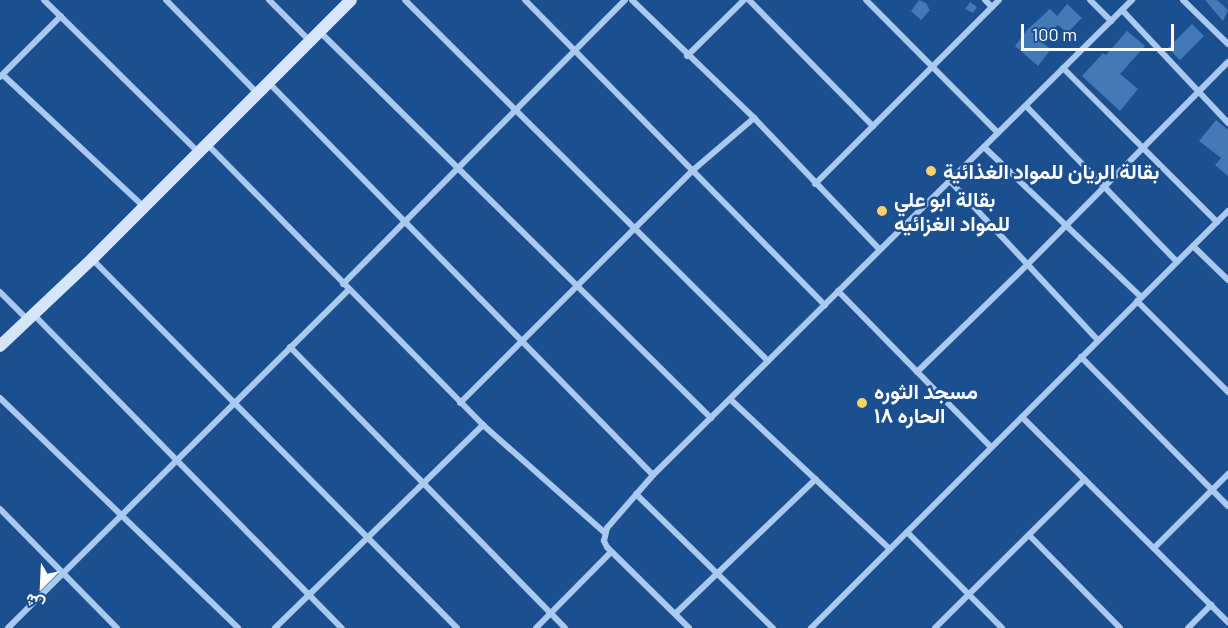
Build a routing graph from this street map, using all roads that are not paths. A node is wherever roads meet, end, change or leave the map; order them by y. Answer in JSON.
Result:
{"nodes":[{"id":1,"x":44,"y":0,"type":"edge"},
{"id":2,"x":166,"y":0,"type":"edge"},
{"id":3,"x":269,"y":0,"type":"edge"},
{"id":4,"x":351,"y":0,"type":"edge"},
{"id":5,"x":405,"y":0,"type":"edge"},
{"id":6,"x":525,"y":0,"type":"edge"},
{"id":7,"x":625,"y":0,"type":"edge"},
{"id":8,"x":632,"y":0,"type":"edge"},
{"id":9,"x":744,"y":0,"type":"edge"},
{"id":10,"x":749,"y":0,"type":"edge"},
{"id":11,"x":866,"y":0,"type":"edge"},
{"id":12,"x":985,"y":0,"type":"edge"},
{"id":13,"x":999,"y":0,"type":"edge"},
{"id":14,"x":1090,"y":0,"type":"edge"},
{"id":15,"x":1132,"y":0,"type":"edge"},
{"id":16,"x":1184,"y":0,"type":"edge"},
{"id":17,"x":992,"y":7,"type":"junction"},
{"id":18,"x":1122,"y":10,"type":"junction"},
{"id":19,"x":61,"y":16,"type":"junction"},
{"id":20,"x":1111,"y":21,"type":"junction"},
{"id":21,"x":319,"y":31,"type":"junction"},
{"id":22,"x":310,"y":41,"type":"junction"},
{"id":23,"x":1228,"y":44,"type":"edge"},
{"id":24,"x":574,"y":51,"type":"junction"},
{"id":25,"x":687,"y":56,"type":"junction"},
{"id":26,"x":1228,"y":62,"type":"edge"},
{"id":27,"x":932,"y":67,"type":"junction"},
{"id":28,"x":1063,"y":68,"type":"junction"},
{"id":29,"x":1,"y":76,"type":"edge"},
{"id":30,"x":268,"y":82,"type":"junction"},
{"id":31,"x":1196,"y":91,"type":"junction"},
{"id":32,"x":257,"y":93,"type":"junction"},
{"id":33,"x":1026,"y":106,"type":"junction"},
{"id":34,"x":515,"y":111,"type":"junction"},
{"id":35,"x":754,"y":118,"type":"junction"},
{"id":36,"x":1228,"y":123,"type":"edge"},
{"id":37,"x":873,"y":126,"type":"junction"},
{"id":38,"x":998,"y":133,"type":"junction"},
{"id":39,"x":984,"y":147,"type":"junction"},
{"id":40,"x":1142,"y":147,"type":"junction"},
{"id":41,"x":202,"y":148,"type":"junction"},
{"id":42,"x":459,"y":167,"type":"junction"},
{"id":43,"x":692,"y":171,"type":"junction"},
{"id":44,"x":950,"y":181,"type":"junction"},
{"id":45,"x":815,"y":184,"type":"junction"},
{"id":46,"x":1103,"y":186,"type":"junction"},
{"id":47,"x":144,"y":207,"type":"junction"},
{"id":48,"x":1228,"y":211,"type":"edge"},
{"id":49,"x":405,"y":222,"type":"junction"},
{"id":50,"x":1217,"y":222,"type":"junction"},
{"id":51,"x":1066,"y":225,"type":"junction"},
{"id":52,"x":634,"y":228,"type":"junction"},
{"id":53,"x":1193,"y":246,"type":"junction"},
{"id":54,"x":880,"y":250,"type":"junction"},
{"id":55,"x":92,"y":259,"type":"junction"},
{"id":56,"x":1177,"y":261,"type":"junction"},
{"id":57,"x":1028,"y":264,"type":"junction"},
{"id":58,"x":1228,"y":280,"type":"edge"},
{"id":59,"x":343,"y":284,"type":"junction"},
{"id":60,"x":577,"y":285,"type":"junction"},
{"id":61,"x":349,"y":289,"type":"junction"},
{"id":62,"x":838,"y":291,"type":"junction"},
{"id":63,"x":0,"y":292,"type":"edge"},
{"id":64,"x":1139,"y":299,"type":"junction"},
{"id":65,"x":825,"y":304,"type":"junction"},
{"id":66,"x":31,"y":318,"type":"junction"},
{"id":67,"x":1097,"y":339,"type":"junction"},
{"id":68,"x":522,"y":341,"type":"junction"},
{"id":69,"x":0,"y":346,"type":"edge"},
{"id":70,"x":290,"y":347,"type":"junction"},
{"id":71,"x":1081,"y":357,"type":"junction"},
{"id":72,"x":768,"y":361,"type":"junction"},
{"id":73,"x":917,"y":372,"type":"junction"},
{"id":74,"x":1228,"y":392,"type":"edge"},
{"id":75,"x":0,"y":398,"type":"edge"},
{"id":76,"x":730,"y":399,"type":"junction"},
{"id":77,"x":235,"y":403,"type":"junction"},
{"id":78,"x":460,"y":403,"type":"junction"},
{"id":79,"x":1022,"y":417,"type":"junction"},
{"id":80,"x":711,"y":418,"type":"junction"},
{"id":81,"x":483,"y":425,"type":"junction"},
{"id":82,"x":991,"y":447,"type":"junction"},
{"id":83,"x":176,"y":461,"type":"junction"},
{"id":84,"x":1228,"y":474,"type":"edge"},
{"id":85,"x":653,"y":475,"type":"junction"},
{"id":86,"x":816,"y":479,"type":"junction"},
{"id":87,"x":1085,"y":479,"type":"junction"},
{"id":88,"x":423,"y":483,"type":"junction"},
{"id":89,"x":1212,"y":490,"type":"junction"},
{"id":90,"x":636,"y":494,"type":"junction"},
{"id":91,"x":1228,"y":506,"type":"edge"},
{"id":92,"x":0,"y":509,"type":"edge"},
{"id":93,"x":121,"y":515,"type":"junction"},
{"id":94,"x":907,"y":532,"type":"junction"},
{"id":95,"x":604,"y":533,"type":"junction"},
{"id":96,"x":1029,"y":535,"type":"junction"},
{"id":97,"x":368,"y":537,"type":"junction"},
{"id":98,"x":1154,"y":548,"type":"junction"},
{"id":99,"x":890,"y":549,"type":"junction"},
{"id":100,"x":611,"y":552,"type":"junction"},
{"id":101,"x":63,"y":573,"type":"junction"},
{"id":102,"x":716,"y":574,"type":"junction"},
{"id":103,"x":969,"y":594,"type":"junction"},
{"id":104,"x":309,"y":595,"type":"junction"},
{"id":105,"x":1211,"y":605,"type":"junction"},
{"id":106,"x":551,"y":613,"type":"junction"},
{"id":107,"x":675,"y":614,"type":"junction"},
{"id":108,"x":1228,"y":622,"type":"edge"},
{"id":109,"x":8,"y":628,"type":"edge"},
{"id":110,"x":117,"y":628,"type":"edge"},
{"id":111,"x":238,"y":628,"type":"edge"},
{"id":112,"x":275,"y":628,"type":"edge"},
{"id":113,"x":342,"y":628,"type":"edge"},
{"id":114,"x":457,"y":628,"type":"edge"},
{"id":115,"x":536,"y":628,"type":"edge"},
{"id":116,"x":566,"y":628,"type":"edge"},
{"id":117,"x":689,"y":628,"type":"edge"},
{"id":118,"x":773,"y":628,"type":"edge"},
{"id":119,"x":811,"y":628,"type":"edge"},
{"id":120,"x":935,"y":628,"type":"edge"},
{"id":121,"x":1002,"y":628,"type":"edge"},
{"id":122,"x":1120,"y":628,"type":"edge"},
{"id":123,"x":1188,"y":628,"type":"edge"}],
"edges":[{"from":1,"to":19,"type":"street"},
{"from":2,"to":32,"type":"street"},
{"from":3,"to":22,"type":"street"},
{"from":4,"to":21,"type":"street"},
{"from":5,"to":34,"type":"street"},
{"from":6,"to":24,"type":"street"},
{"from":7,"to":24,"type":"street"},
{"from":8,"to":25,"type":"street"},
{"from":9,"to":25,"type":"street"},
{"from":10,"to":37,"type":"street"},
{"from":11,"to":27,"type":"street"},
{"from":12,"to":17,"type":"street"},
{"from":13,"to":17,"type":"street"},
{"from":14,"to":20,"type":"street"},
{"from":15,"to":18,"type":"street"},
{"from":16,"to":23,"type":"street"},
{"from":17,"to":27,"type":"street"},
{"from":18,"to":20,"type":"street"},
{"from":18,"to":31,"type":"street"},
{"from":19,"to":29,"type":"street"},
{"from":19,"to":41,"type":"street"},
{"from":20,"to":28,"type":"street"},
{"from":21,"to":22,"type":"street"},
{"from":21,"to":42,"type":"street"},
{"from":22,"to":30,"type":"street"},
{"from":24,"to":34,"type":"street"},
{"from":24,"to":43,"type":"street"},
{"from":25,"to":35,"type":"street"},
{"from":26,"to":31,"type":"street"},
{"from":27,"to":37,"type":"street"},
{"from":27,"to":38,"type":"street"},
{"from":28,"to":33,"type":"street"},
{"from":28,"to":40,"type":"street"},
{"from":29,"to":47,"type":"street"},
{"from":30,"to":32,"type":"street"},
{"from":30,"to":49,"type":"street"},
{"from":31,"to":36,"type":"street"},
{"from":31,"to":40,"type":"street"},
{"from":32,"to":41,"type":"street"},
{"from":33,"to":38,"type":"street"},
{"from":33,"to":46,"type":"street"},
{"from":34,"to":42,"type":"street"},
{"from":34,"to":52,"type":"street"},
{"from":35,"to":43,"type":"street"},
{"from":35,"to":45,"type":"street"},
{"from":37,"to":45,"type":"street"},
{"from":38,"to":39,"type":"street"},
{"from":39,"to":44,"type":"street"},
{"from":39,"to":51,"type":"street"},
{"from":40,"to":46,"type":"street"},
{"from":40,"to":50,"type":"street"},
{"from":41,"to":47,"type":"street"},
{"from":41,"to":59,"type":"street"},
{"from":42,"to":49,"type":"street"},
{"from":42,"to":60,"type":"street"},
{"from":43,"to":52,"type":"street"},
{"from":43,"to":65,"type":"street"},
{"from":44,"to":54,"type":"street"},
{"from":44,"to":57,"type":"street"},
{"from":45,"to":54,"type":"street"},
{"from":46,"to":51,"type":"street"},
{"from":46,"to":56,"type":"street"},
{"from":47,"to":55,"type":"street"},
{"from":48,"to":50,"type":"street"},
{"from":49,"to":59,"type":"street"},
{"from":49,"to":68,"type":"street"},
{"from":50,"to":53,"type":"street"},
{"from":51,"to":57,"type":"street"},
{"from":51,"to":64,"type":"street"},
{"from":52,"to":60,"type":"street"},
{"from":52,"to":72,"type":"street"},
{"from":53,"to":56,"type":"street"},
{"from":53,"to":58,"type":"street"},
{"from":54,"to":62,"type":"street"},
{"from":55,"to":66,"type":"street"},
{"from":55,"to":77,"type":"street"},
{"from":56,"to":64,"type":"street"},
{"from":57,"to":67,"type":"street"},
{"from":57,"to":73,"type":"street"},
{"from":59,"to":61,"type":"street"},
{"from":60,"to":68,"type":"street"},
{"from":60,"to":80,"type":"street"},
{"from":61,"to":70,"type":"street"},
{"from":61,"to":78,"type":"street"},
{"from":62,"to":65,"type":"street"},
{"from":62,"to":73,"type":"street"},
{"from":63,"to":66,"type":"street"},
{"from":64,"to":67,"type":"street"},
{"from":64,"to":74,"type":"street"},
{"from":65,"to":72,"type":"street"},
{"from":66,"to":69,"type":"street"},
{"from":66,"to":83,"type":"street"},
{"from":67,"to":71,"type":"street"},
{"from":68,"to":78,"type":"street"},
{"from":68,"to":85,"type":"street"},
{"from":70,"to":77,"type":"street"},
{"from":70,"to":88,"type":"street"},
{"from":71,"to":79,"type":"street"},
{"from":71,"to":89,"type":"street"},
{"from":72,"to":76,"type":"street"},
{"from":73,"to":82,"type":"street"},
{"from":75,"to":93,"type":"street"},
{"from":76,"to":80,"type":"street"},
{"from":76,"to":86,"type":"street"},
{"from":77,"to":83,"type":"street"},
{"from":77,"to":97,"type":"street"},
{"from":78,"to":81,"type":"street"},
{"from":79,"to":82,"type":"street"},
{"from":79,"to":87,"type":"street"},
{"from":80,"to":85,"type":"street"},
{"from":81,"to":88,"type":"street"},
{"from":81,"to":95,"type":"street"},
{"from":82,"to":94,"type":"street"},
{"from":83,"to":93,"type":"street"},
{"from":83,"to":104,"type":"street"},
{"from":84,"to":89,"type":"street"},
{"from":85,"to":90,"type":"street"},
{"from":86,"to":99,"type":"street"},
{"from":86,"to":102,"type":"street"},
{"from":87,"to":96,"type":"street"},
{"from":87,"to":98,"type":"street"},
{"from":88,"to":97,"type":"street"},
{"from":88,"to":106,"type":"street"},
{"from":89,"to":91,"type":"street"},
{"from":89,"to":98,"type":"street"},
{"from":90,"to":95,"type":"street"},
{"from":90,"to":102,"type":"street"},
{"from":92,"to":101,"type":"street"},
{"from":93,"to":101,"type":"street"},
{"from":93,"to":111,"type":"street"},
{"from":94,"to":99,"type":"street"},
{"from":94,"to":103,"type":"street"},
{"from":95,"to":100,"type":"street"},
{"from":96,"to":103,"type":"street"},
{"from":96,"to":122,"type":"street"},
{"from":97,"to":104,"type":"street"},
{"from":97,"to":114,"type":"street"},
{"from":98,"to":105,"type":"street"},
{"from":99,"to":119,"type":"street"},
{"from":100,"to":106,"type":"street"},
{"from":100,"to":107,"type":"street"},
{"from":101,"to":109,"type":"street"},
{"from":101,"to":110,"type":"street"},
{"from":102,"to":107,"type":"street"},
{"from":102,"to":118,"type":"street"},
{"from":103,"to":120,"type":"street"},
{"from":103,"to":121,"type":"street"},
{"from":104,"to":112,"type":"street"},
{"from":104,"to":113,"type":"street"},
{"from":105,"to":108,"type":"street"},
{"from":105,"to":123,"type":"street"},
{"from":106,"to":115,"type":"street"},
{"from":106,"to":116,"type":"street"},
{"from":107,"to":117,"type":"street"}]}
